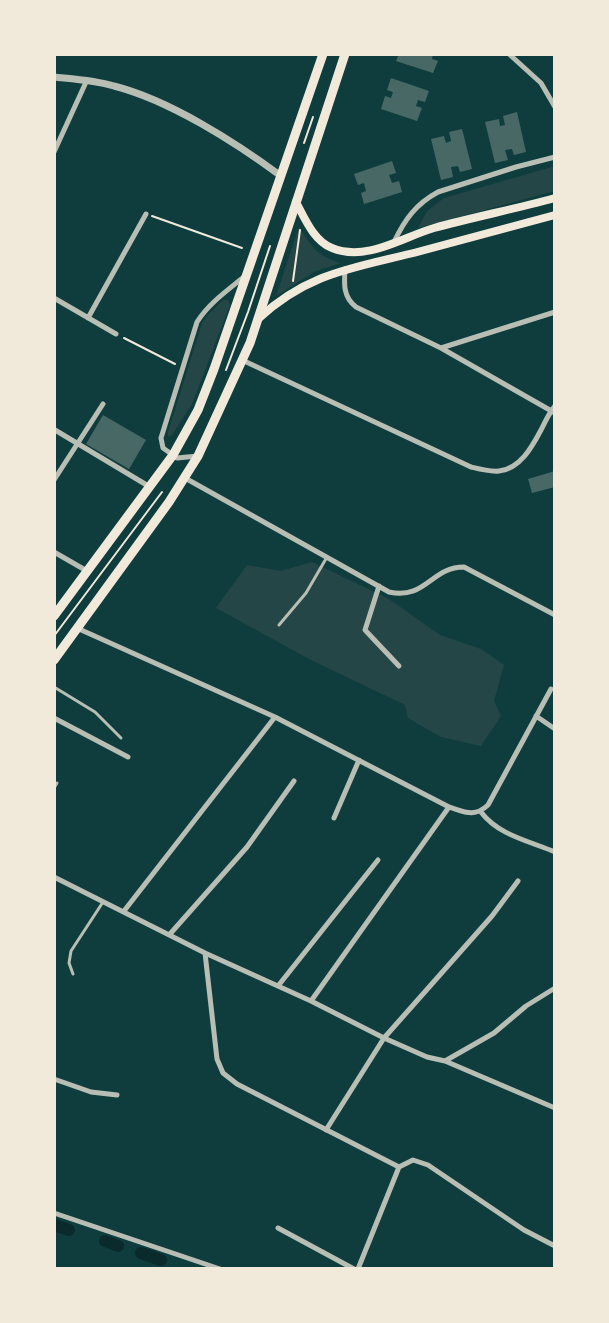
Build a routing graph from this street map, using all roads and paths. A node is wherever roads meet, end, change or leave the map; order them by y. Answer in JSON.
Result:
{"nodes":[{"id":1,"x":323,"y":54,"type":"edge"},
{"id":2,"x":345,"y":54,"type":"edge"},
{"id":3,"x":509,"y":54,"type":"edge"},
{"id":4,"x":54,"y":77,"type":"edge"},
{"id":5,"x":87,"y":80,"type":"junction"},
{"id":6,"x":555,"y":106,"type":"edge"},
{"id":7,"x":54,"y":152,"type":"edge"},
{"id":8,"x":555,"y":157,"type":"edge"},
{"id":9,"x":281,"y":176,"type":"junction"},
{"id":10,"x":555,"y":198,"type":"edge"},
{"id":11,"x":296,"y":202,"type":"junction"},
{"id":12,"x":146,"y":214,"type":"joint"},
{"id":13,"x":555,"y":215,"type":"edge"},
{"id":14,"x":301,"y":226,"type":"dead end"},
{"id":15,"x":394,"y":243,"type":"junction"},
{"id":16,"x":242,"y":248,"type":"dead end"},
{"id":17,"x":345,"y":269,"type":"junction"},
{"id":18,"x":246,"y":275,"type":"junction"},
{"id":19,"x":292,"y":292,"type":"junction"},
{"id":20,"x":54,"y":298,"type":"edge"},
{"id":21,"x":555,"y":312,"type":"edge"},
{"id":22,"x":88,"y":318,"type":"junction"},
{"id":23,"x":257,"y":319,"type":"junction"},
{"id":24,"x":116,"y":334,"type":"joint"},
{"id":25,"x":441,"y":348,"type":"junction"},
{"id":26,"x":242,"y":360,"type":"junction"},
{"id":27,"x":183,"y":368,"type":"junction"},
{"id":28,"x":103,"y":404,"type":"dead end"},
{"id":29,"x":554,"y":409,"type":"edge"},
{"id":30,"x":55,"y":430,"type":"edge"},
{"id":31,"x":77,"y":444,"type":"junction"},
{"id":32,"x":173,"y":455,"type":"junction"},
{"id":33,"x":198,"y":456,"type":"junction"},
{"id":34,"x":185,"y":478,"type":"junction"},
{"id":35,"x":54,"y":480,"type":"edge"},
{"id":36,"x":150,"y":487,"type":"junction"},
{"id":37,"x":54,"y":552,"type":"edge"},
{"id":38,"x":327,"y":557,"type":"junction"},
{"id":39,"x":89,"y":572,"type":"junction"},
{"id":40,"x":379,"y":586,"type":"junction"},
{"id":41,"x":555,"y":615,"type":"edge"},
{"id":42,"x":54,"y":616,"type":"edge"},
{"id":43,"x":279,"y":625,"type":"dead end"},
{"id":44,"x":79,"y":628,"type":"junction"},
{"id":45,"x":54,"y":660,"type":"edge"},
{"id":46,"x":399,"y":666,"type":"dead end"},
{"id":47,"x":54,"y":687,"type":"edge"},
{"id":48,"x":551,"y":689,"type":"dead end"},
{"id":49,"x":536,"y":716,"type":"junction"},
{"id":50,"x":275,"y":717,"type":"junction"},
{"id":51,"x":54,"y":718,"type":"edge"},
{"id":52,"x":555,"y":729,"type":"edge"},
{"id":53,"x":121,"y":738,"type":"dead end"},
{"id":54,"x":128,"y":757,"type":"dead end"},
{"id":55,"x":359,"y":760,"type":"junction"},
{"id":56,"x":294,"y":781,"type":"dead end"},
{"id":57,"x":57,"y":783,"type":"dead end"},
{"id":58,"x":54,"y":788,"type":"edge"},
{"id":59,"x":449,"y":807,"type":"junction"},
{"id":60,"x":481,"y":812,"type":"junction"},
{"id":61,"x":334,"y":818,"type":"dead end"},
{"id":62,"x":555,"y":852,"type":"edge"},
{"id":63,"x":378,"y":860,"type":"dead end"},
{"id":64,"x":54,"y":877,"type":"edge"},
{"id":65,"x":518,"y":881,"type":"dead end"},
{"id":66,"x":103,"y":902,"type":"junction"},
{"id":67,"x":124,"y":911,"type":"junction"},
{"id":68,"x":170,"y":934,"type":"junction"},
{"id":69,"x":205,"y":952,"type":"junction"},
{"id":70,"x":73,"y":974,"type":"dead end"},
{"id":71,"x":278,"y":986,"type":"junction"},
{"id":72,"x":555,"y":988,"type":"edge"},
{"id":73,"x":311,"y":1001,"type":"junction"},
{"id":74,"x":384,"y":1038,"type":"junction"},
{"id":75,"x":445,"y":1061,"type":"junction"},
{"id":76,"x":54,"y":1079,"type":"edge"},
{"id":77,"x":117,"y":1095,"type":"dead end"},
{"id":78,"x":555,"y":1108,"type":"edge"},
{"id":79,"x":326,"y":1130,"type":"junction"},
{"id":80,"x":399,"y":1167,"type":"junction"},
{"id":81,"x":54,"y":1213,"type":"edge"},
{"id":82,"x":278,"y":1228,"type":"dead end"},
{"id":83,"x":555,"y":1246,"type":"edge"},
{"id":84,"x":220,"y":1269,"type":"edge"},
{"id":85,"x":356,"y":1269,"type":"edge"}],
"edges":[{"from":1,"to":9,"type":"main road"},
{"from":2,"to":11,"type":"main road"},
{"from":3,"to":6,"type":"street"},
{"from":4,"to":5,"type":"street"},
{"from":5,"to":7,"type":"street"},
{"from":5,"to":9,"type":"street"},
{"from":8,"to":15,"type":"street"},
{"from":9,"to":18,"type":"main road"},
{"from":10,"to":15,"type":"main road"},
{"from":11,"to":15,"type":"main road"},
{"from":11,"to":23,"type":"main road"},
{"from":12,"to":16,"type":"path"},
{"from":12,"to":22,"type":"street"},
{"from":13,"to":17,"type":"main road"},
{"from":14,"to":19,"type":"path"},
{"from":17,"to":19,"type":"main road"},
{"from":17,"to":25,"type":"street"},
{"from":18,"to":27,"type":"street"},
{"from":18,"to":32,"type":"main road"},
{"from":19,"to":23,"type":"main road"},
{"from":20,"to":22,"type":"street"},
{"from":21,"to":25,"type":"street"},
{"from":22,"to":24,"type":"street"},
{"from":23,"to":26,"type":"main road"},
{"from":24,"to":27,"type":"path"},
{"from":25,"to":29,"type":"street"},
{"from":26,"to":29,"type":"street"},
{"from":26,"to":33,"type":"main road"},
{"from":27,"to":32,"type":"street"},
{"from":28,"to":31,"type":"street"},
{"from":30,"to":31,"type":"street"},
{"from":31,"to":35,"type":"street"},
{"from":31,"to":36,"type":"street"},
{"from":32,"to":33,"type":"street"},
{"from":32,"to":36,"type":"main road"},
{"from":33,"to":34,"type":"main road"},
{"from":34,"to":38,"type":"street"},
{"from":34,"to":44,"type":"main road"},
{"from":36,"to":39,"type":"main road"},
{"from":37,"to":39,"type":"street"},
{"from":38,"to":40,"type":"street"},
{"from":38,"to":43,"type":"lane"},
{"from":39,"to":42,"type":"main road"},
{"from":40,"to":41,"type":"street"},
{"from":40,"to":46,"type":"street"},
{"from":44,"to":45,"type":"main road"},
{"from":44,"to":50,"type":"street"},
{"from":47,"to":53,"type":"lane"},
{"from":48,"to":49,"type":"street"},
{"from":49,"to":52,"type":"street"},
{"from":49,"to":60,"type":"street"},
{"from":50,"to":55,"type":"street"},
{"from":50,"to":67,"type":"street"},
{"from":51,"to":54,"type":"street"},
{"from":55,"to":59,"type":"street"},
{"from":55,"to":61,"type":"street"},
{"from":56,"to":68,"type":"street"},
{"from":57,"to":58,"type":"lane"},
{"from":59,"to":60,"type":"street"},
{"from":59,"to":73,"type":"street"},
{"from":60,"to":62,"type":"street"},
{"from":63,"to":71,"type":"street"},
{"from":64,"to":66,"type":"street"},
{"from":65,"to":74,"type":"street"},
{"from":66,"to":67,"type":"street"},
{"from":66,"to":70,"type":"lane"},
{"from":67,"to":68,"type":"street"},
{"from":68,"to":69,"type":"street"},
{"from":69,"to":71,"type":"street"},
{"from":69,"to":79,"type":"street"},
{"from":71,"to":73,"type":"street"},
{"from":72,"to":75,"type":"street"},
{"from":73,"to":74,"type":"street"},
{"from":74,"to":75,"type":"street"},
{"from":74,"to":79,"type":"street"},
{"from":75,"to":78,"type":"street"},
{"from":76,"to":77,"type":"street"},
{"from":79,"to":80,"type":"street"},
{"from":80,"to":83,"type":"street"},
{"from":80,"to":85,"type":"street"},
{"from":81,"to":84,"type":"street"},
{"from":82,"to":85,"type":"street"}]}
